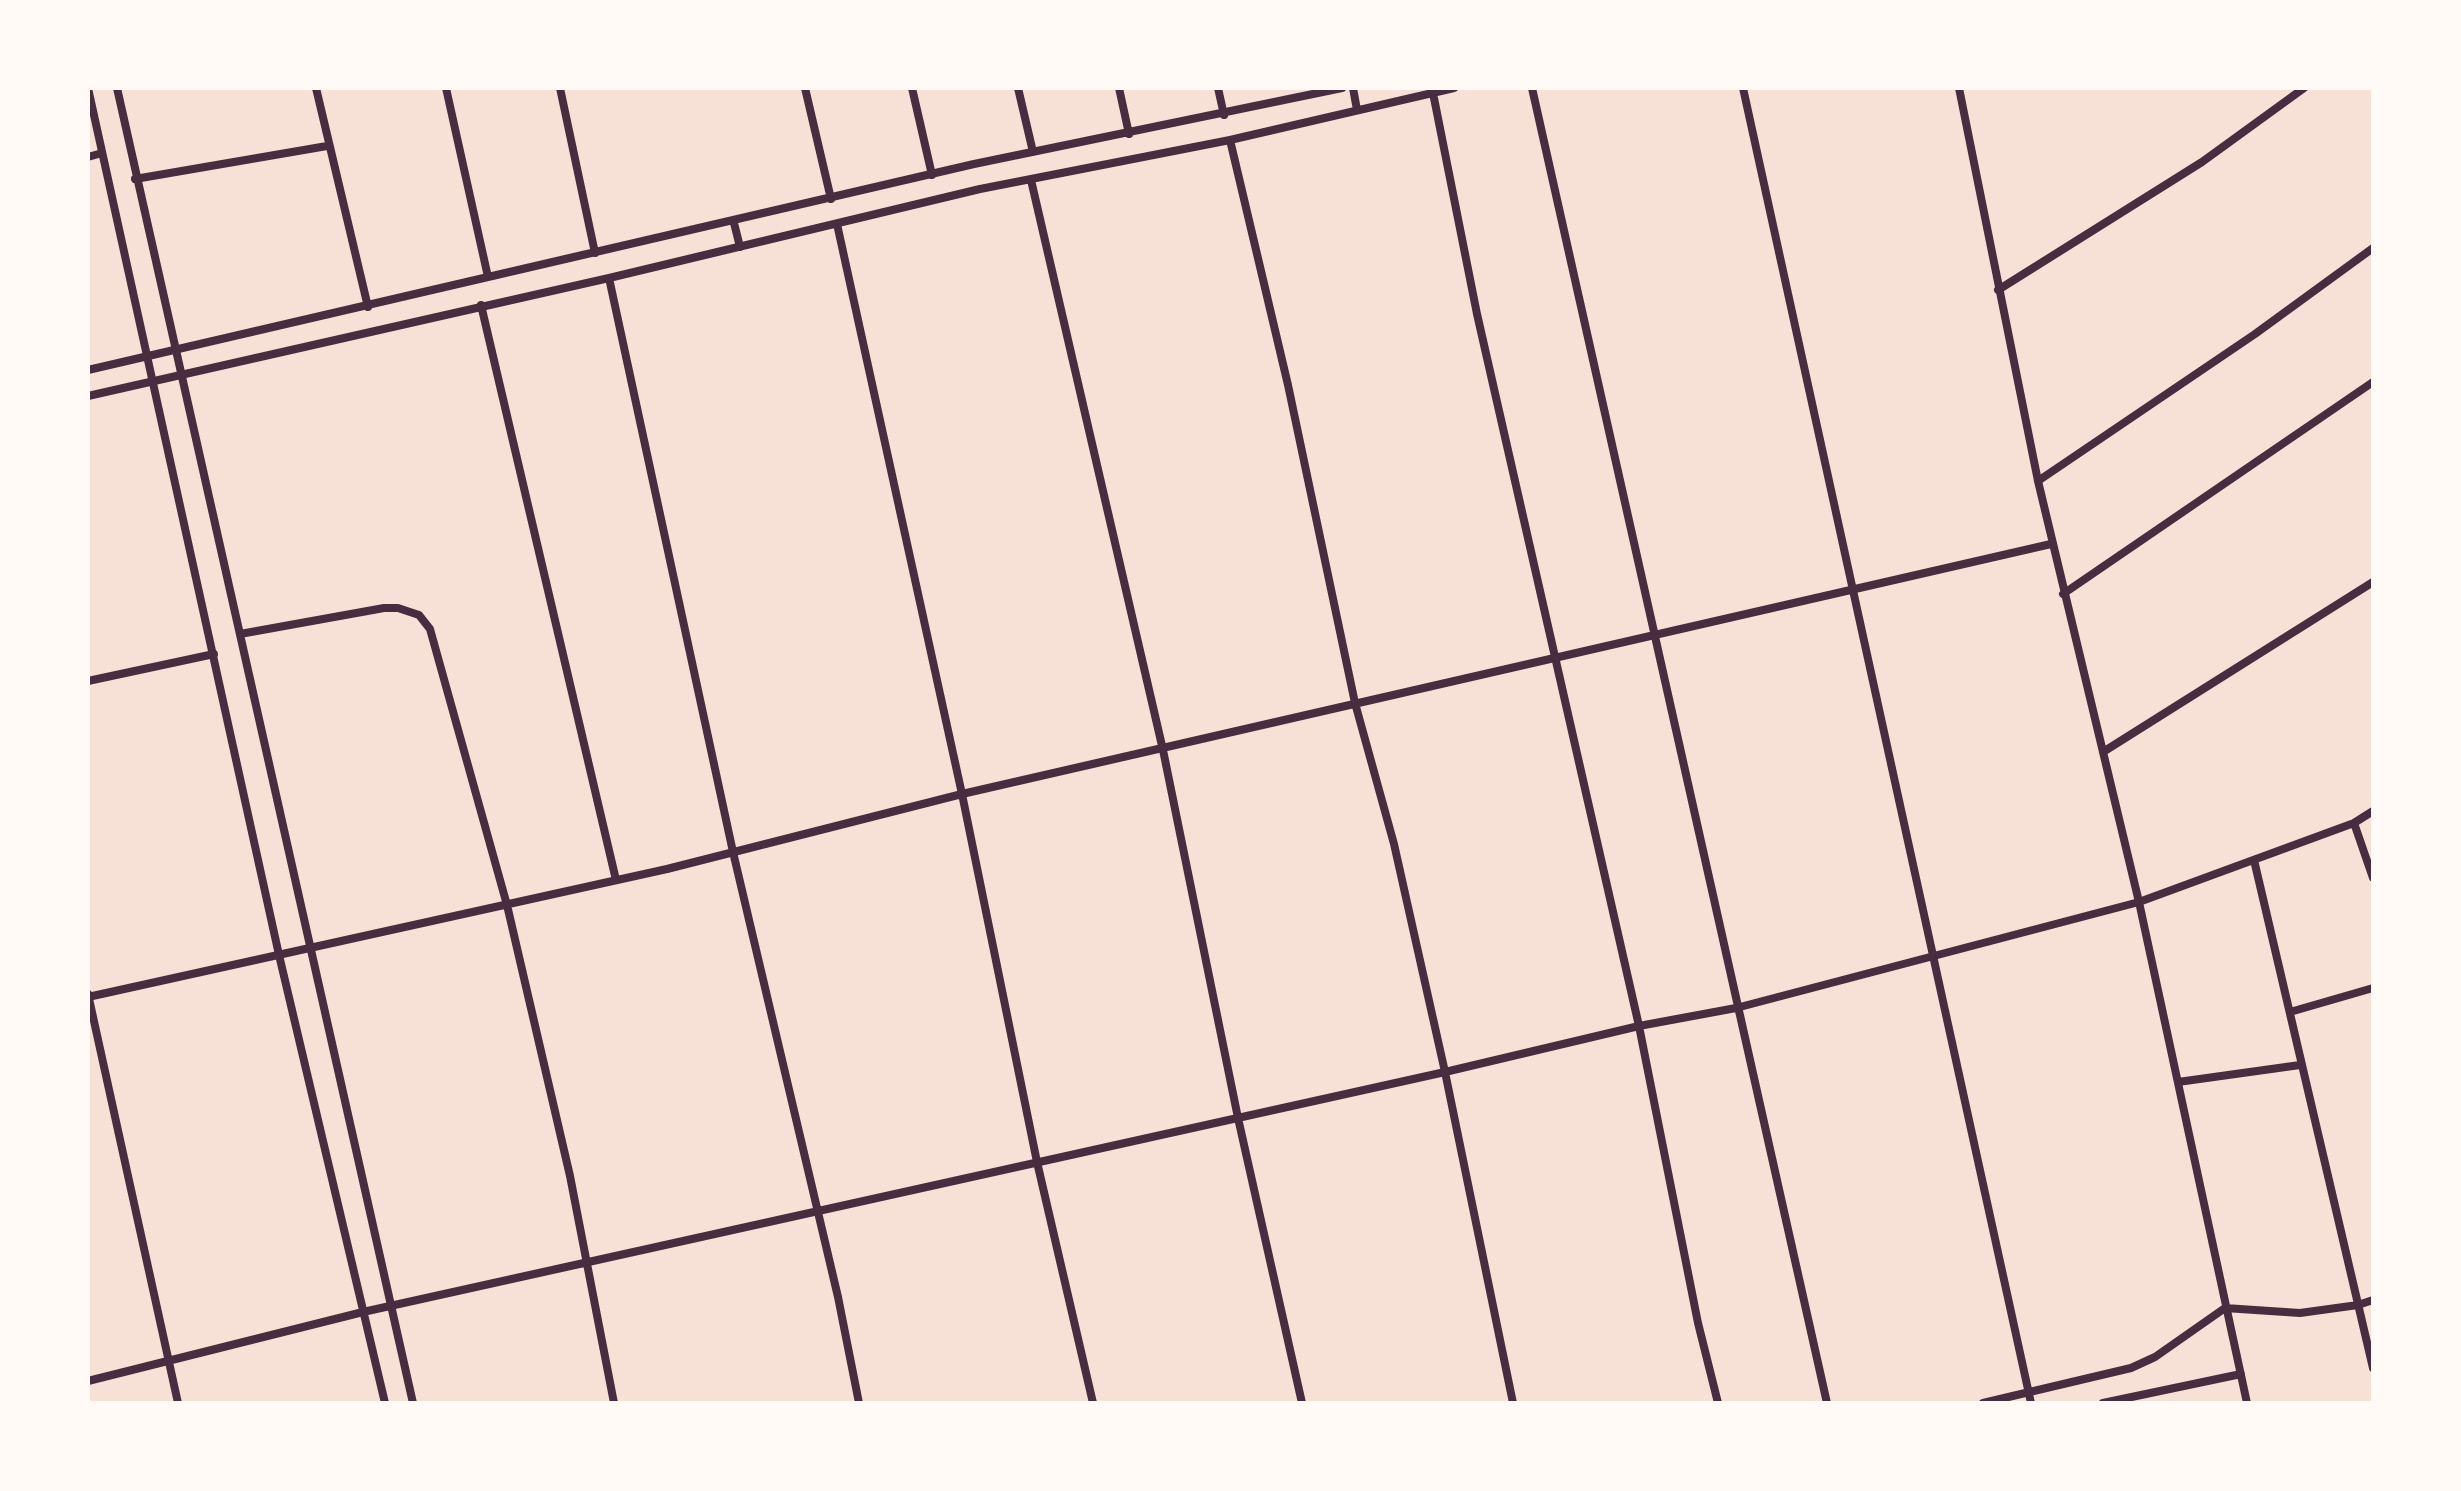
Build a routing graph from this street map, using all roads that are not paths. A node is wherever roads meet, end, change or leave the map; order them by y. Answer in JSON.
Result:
{"nodes":[{"id":1,"x":88,"y":88,"type":"edge"},
{"id":2,"x":117,"y":88,"type":"edge"},
{"id":3,"x":316,"y":88,"type":"edge"},
{"id":4,"x":446,"y":88,"type":"edge"},
{"id":5,"x":560,"y":88,"type":"edge"},
{"id":6,"x":805,"y":88,"type":"edge"},
{"id":7,"x":912,"y":88,"type":"edge"},
{"id":8,"x":1018,"y":88,"type":"edge"},
{"id":9,"x":1119,"y":88,"type":"edge"},
{"id":10,"x":1218,"y":88,"type":"edge"},
{"id":11,"x":1342,"y":88,"type":"edge"},
{"id":12,"x":1353,"y":88,"type":"edge"},
{"id":13,"x":1454,"y":88,"type":"edge"},
{"id":14,"x":1532,"y":88,"type":"edge"},
{"id":15,"x":1743,"y":88,"type":"edge"},
{"id":16,"x":1959,"y":88,"type":"edge"},
{"id":17,"x":2304,"y":88,"type":"edge"},
{"id":18,"x":1433,"y":93,"type":"junction"},
{"id":19,"x":1357,"y":110,"type":"junction"},
{"id":20,"x":1224,"y":115,"type":"junction"},
{"id":21,"x":1129,"y":134,"type":"junction"},
{"id":22,"x":1230,"y":140,"type":"junction"},
{"id":23,"x":327,"y":146,"type":"junction"},
{"id":24,"x":1033,"y":152,"type":"junction"},
{"id":25,"x":102,"y":153,"type":"junction"},
{"id":26,"x":88,"y":157,"type":"edge"},
{"id":27,"x":932,"y":175,"type":"junction"},
{"id":28,"x":135,"y":179,"type":"junction"},
{"id":29,"x":1031,"y":180,"type":"junction"},
{"id":30,"x":831,"y":199,"type":"junction"},
{"id":31,"x":734,"y":223,"type":"junction"},
{"id":32,"x":837,"y":224,"type":"junction"},
{"id":33,"x":740,"y":247,"type":"junction"},
{"id":34,"x":2373,"y":248,"type":"edge"},
{"id":35,"x":595,"y":253,"type":"junction"},
{"id":36,"x":488,"y":277,"type":"junction"},
{"id":37,"x":609,"y":278,"type":"junction"},
{"id":38,"x":1998,"y":290,"type":"junction"},
{"id":39,"x":481,"y":305,"type":"junction"},
{"id":40,"x":368,"y":307,"type":"junction"},
{"id":41,"x":176,"y":352,"type":"junction"},
{"id":42,"x":149,"y":358,"type":"junction"},
{"id":43,"x":88,"y":370,"type":"edge"},
{"id":44,"x":182,"y":376,"type":"junction"},
{"id":45,"x":2373,"y":382,"type":"edge"},
{"id":46,"x":155,"y":383,"type":"junction"},
{"id":47,"x":88,"y":396,"type":"edge"},
{"id":48,"x":2038,"y":481,"type":"junction"},
{"id":49,"x":2051,"y":544,"type":"junction"},
{"id":50,"x":2373,"y":582,"type":"edge"},
{"id":51,"x":1852,"y":587,"type":"junction"},
{"id":52,"x":2063,"y":594,"type":"junction"},
{"id":53,"x":240,"y":634,"type":"junction"},
{"id":54,"x":1655,"y":634,"type":"junction"},
{"id":55,"x":214,"y":654,"type":"junction"},
{"id":56,"x":1554,"y":659,"type":"junction"},
{"id":57,"x":88,"y":681,"type":"edge"},
{"id":58,"x":1355,"y":703,"type":"junction"},
{"id":59,"x":1163,"y":750,"type":"junction"},
{"id":60,"x":2103,"y":752,"type":"junction"},
{"id":61,"x":962,"y":794,"type":"junction"},
{"id":62,"x":2373,"y":811,"type":"edge"},
{"id":63,"x":2354,"y":823,"type":"junction"},
{"id":64,"x":733,"y":852,"type":"junction"},
{"id":65,"x":2254,"y":860,"type":"junction"},
{"id":66,"x":2373,"y":878,"type":"edge"},
{"id":67,"x":616,"y":880,"type":"junction"},
{"id":68,"x":2139,"y":902,"type":"junction"},
{"id":69,"x":507,"y":905,"type":"junction"},
{"id":70,"x":310,"y":949,"type":"junction"},
{"id":71,"x":279,"y":955,"type":"junction"},
{"id":72,"x":1933,"y":958,"type":"junction"},
{"id":73,"x":2373,"y":988,"type":"edge"},
{"id":74,"x":88,"y":996,"type":"edge"},
{"id":75,"x":1736,"y":1008,"type":"junction"},
{"id":76,"x":2290,"y":1012,"type":"junction"},
{"id":77,"x":1639,"y":1026,"type":"junction"},
{"id":78,"x":2300,"y":1065,"type":"junction"},
{"id":79,"x":1445,"y":1072,"type":"junction"},
{"id":80,"x":2178,"y":1082,"type":"junction"},
{"id":81,"x":1238,"y":1118,"type":"junction"},
{"id":82,"x":1037,"y":1162,"type":"junction"},
{"id":83,"x":818,"y":1211,"type":"junction"},
{"id":84,"x":589,"y":1263,"type":"junction"},
{"id":85,"x":2373,"y":1300,"type":"edge"},
{"id":86,"x":2358,"y":1305,"type":"junction"},
{"id":87,"x":390,"y":1307,"type":"junction"},
{"id":88,"x":2225,"y":1308,"type":"junction"},
{"id":89,"x":363,"y":1312,"type":"junction"},
{"id":90,"x":169,"y":1360,"type":"junction"},
{"id":91,"x":2373,"y":1368,"type":"edge"},
{"id":92,"x":2241,"y":1374,"type":"junction"},
{"id":93,"x":88,"y":1381,"type":"edge"},
{"id":94,"x":2029,"y":1393,"type":"junction"},
{"id":95,"x":178,"y":1403,"type":"edge"},
{"id":96,"x":385,"y":1403,"type":"edge"},
{"id":97,"x":413,"y":1403,"type":"edge"},
{"id":98,"x":614,"y":1403,"type":"edge"},
{"id":99,"x":859,"y":1403,"type":"edge"},
{"id":100,"x":1093,"y":1403,"type":"edge"},
{"id":101,"x":1302,"y":1403,"type":"edge"},
{"id":102,"x":1513,"y":1403,"type":"edge"},
{"id":103,"x":1718,"y":1403,"type":"edge"},
{"id":104,"x":1827,"y":1403,"type":"edge"},
{"id":105,"x":1983,"y":1403,"type":"edge"},
{"id":106,"x":2031,"y":1403,"type":"edge"},
{"id":107,"x":2103,"y":1403,"type":"edge"},
{"id":108,"x":2247,"y":1403,"type":"edge"}],
"edges":[{"from":1,"to":25,"type":"street"},
{"from":2,"to":28,"type":"street"},
{"from":3,"to":23,"type":"street"},
{"from":4,"to":36,"type":"street"},
{"from":5,"to":35,"type":"street"},
{"from":6,"to":30,"type":"street"},
{"from":7,"to":27,"type":"street"},
{"from":8,"to":24,"type":"street"},
{"from":9,"to":21,"type":"street"},
{"from":10,"to":20,"type":"street"},
{"from":11,"to":20,"type":"street"},
{"from":12,"to":19,"type":"street"},
{"from":13,"to":18,"type":"street"},
{"from":14,"to":54,"type":"street"},
{"from":15,"to":51,"type":"street"},
{"from":16,"to":38,"type":"street"},
{"from":17,"to":38,"type":"street"},
{"from":18,"to":19,"type":"street"},
{"from":18,"to":56,"type":"street"},
{"from":19,"to":22,"type":"street"},
{"from":20,"to":21,"type":"street"},
{"from":21,"to":24,"type":"street"},
{"from":22,"to":29,"type":"street"},
{"from":22,"to":58,"type":"street"},
{"from":23,"to":28,"type":"street"},
{"from":23,"to":40,"type":"street"},
{"from":24,"to":27,"type":"street"},
{"from":25,"to":26,"type":"street"},
{"from":25,"to":42,"type":"street"},
{"from":27,"to":30,"type":"street"},
{"from":28,"to":41,"type":"street"},
{"from":29,"to":32,"type":"street"},
{"from":29,"to":59,"type":"street"},
{"from":30,"to":31,"type":"street"},
{"from":31,"to":33,"type":"street"},
{"from":31,"to":35,"type":"street"},
{"from":32,"to":33,"type":"street"},
{"from":32,"to":61,"type":"street"},
{"from":33,"to":37,"type":"street"},
{"from":34,"to":48,"type":"street"},
{"from":35,"to":36,"type":"street"},
{"from":36,"to":40,"type":"street"},
{"from":37,"to":39,"type":"street"},
{"from":37,"to":64,"type":"street"},
{"from":38,"to":48,"type":"street"},
{"from":39,"to":44,"type":"street"},
{"from":39,"to":67,"type":"street"},
{"from":40,"to":41,"type":"street"},
{"from":41,"to":42,"type":"street"},
{"from":41,"to":44,"type":"street"},
{"from":42,"to":43,"type":"street"},
{"from":42,"to":46,"type":"street"},
{"from":44,"to":46,"type":"street"},
{"from":44,"to":53,"type":"street"},
{"from":45,"to":52,"type":"street"},
{"from":46,"to":47,"type":"street"},
{"from":46,"to":55,"type":"street"},
{"from":48,"to":49,"type":"street"},
{"from":49,"to":51,"type":"street"},
{"from":49,"to":52,"type":"street"},
{"from":50,"to":60,"type":"street"},
{"from":51,"to":54,"type":"street"},
{"from":51,"to":72,"type":"street"},
{"from":52,"to":60,"type":"street"},
{"from":53,"to":69,"type":"street"},
{"from":53,"to":70,"type":"street"},
{"from":54,"to":56,"type":"street"},
{"from":54,"to":75,"type":"street"},
{"from":55,"to":57,"type":"street"},
{"from":55,"to":71,"type":"street"},
{"from":56,"to":58,"type":"street"},
{"from":56,"to":77,"type":"street"},
{"from":58,"to":59,"type":"street"},
{"from":58,"to":79,"type":"street"},
{"from":59,"to":61,"type":"street"},
{"from":59,"to":81,"type":"street"},
{"from":60,"to":68,"type":"street"},
{"from":61,"to":64,"type":"street"},
{"from":61,"to":82,"type":"street"},
{"from":62,"to":63,"type":"street"},
{"from":63,"to":65,"type":"street"},
{"from":63,"to":66,"type":"street"},
{"from":64,"to":67,"type":"street"},
{"from":64,"to":83,"type":"street"},
{"from":65,"to":68,"type":"street"},
{"from":65,"to":76,"type":"street"},
{"from":67,"to":69,"type":"street"},
{"from":68,"to":72,"type":"street"},
{"from":68,"to":80,"type":"street"},
{"from":69,"to":70,"type":"street"},
{"from":69,"to":84,"type":"street"},
{"from":70,"to":71,"type":"street"},
{"from":70,"to":87,"type":"street"},
{"from":71,"to":74,"type":"street"},
{"from":71,"to":89,"type":"street"},
{"from":72,"to":75,"type":"street"},
{"from":72,"to":94,"type":"street"},
{"from":73,"to":76,"type":"street"},
{"from":74,"to":90,"type":"street"},
{"from":75,"to":77,"type":"street"},
{"from":75,"to":104,"type":"street"},
{"from":76,"to":78,"type":"street"},
{"from":77,"to":79,"type":"street"},
{"from":77,"to":103,"type":"street"},
{"from":78,"to":80,"type":"street"},
{"from":78,"to":86,"type":"street"},
{"from":79,"to":81,"type":"street"},
{"from":79,"to":102,"type":"street"},
{"from":80,"to":88,"type":"street"},
{"from":81,"to":82,"type":"street"},
{"from":81,"to":101,"type":"street"},
{"from":82,"to":83,"type":"street"},
{"from":82,"to":100,"type":"street"},
{"from":83,"to":84,"type":"street"},
{"from":83,"to":99,"type":"street"},
{"from":84,"to":87,"type":"street"},
{"from":84,"to":98,"type":"street"},
{"from":85,"to":86,"type":"street"},
{"from":86,"to":88,"type":"street"},
{"from":86,"to":91,"type":"street"},
{"from":87,"to":89,"type":"street"},
{"from":87,"to":97,"type":"street"},
{"from":88,"to":92,"type":"street"},
{"from":88,"to":94,"type":"street"},
{"from":89,"to":90,"type":"street"},
{"from":89,"to":96,"type":"street"},
{"from":90,"to":93,"type":"street"},
{"from":90,"to":95,"type":"street"},
{"from":92,"to":107,"type":"street"},
{"from":92,"to":108,"type":"street"},
{"from":94,"to":105,"type":"street"},
{"from":94,"to":106,"type":"street"}]}
